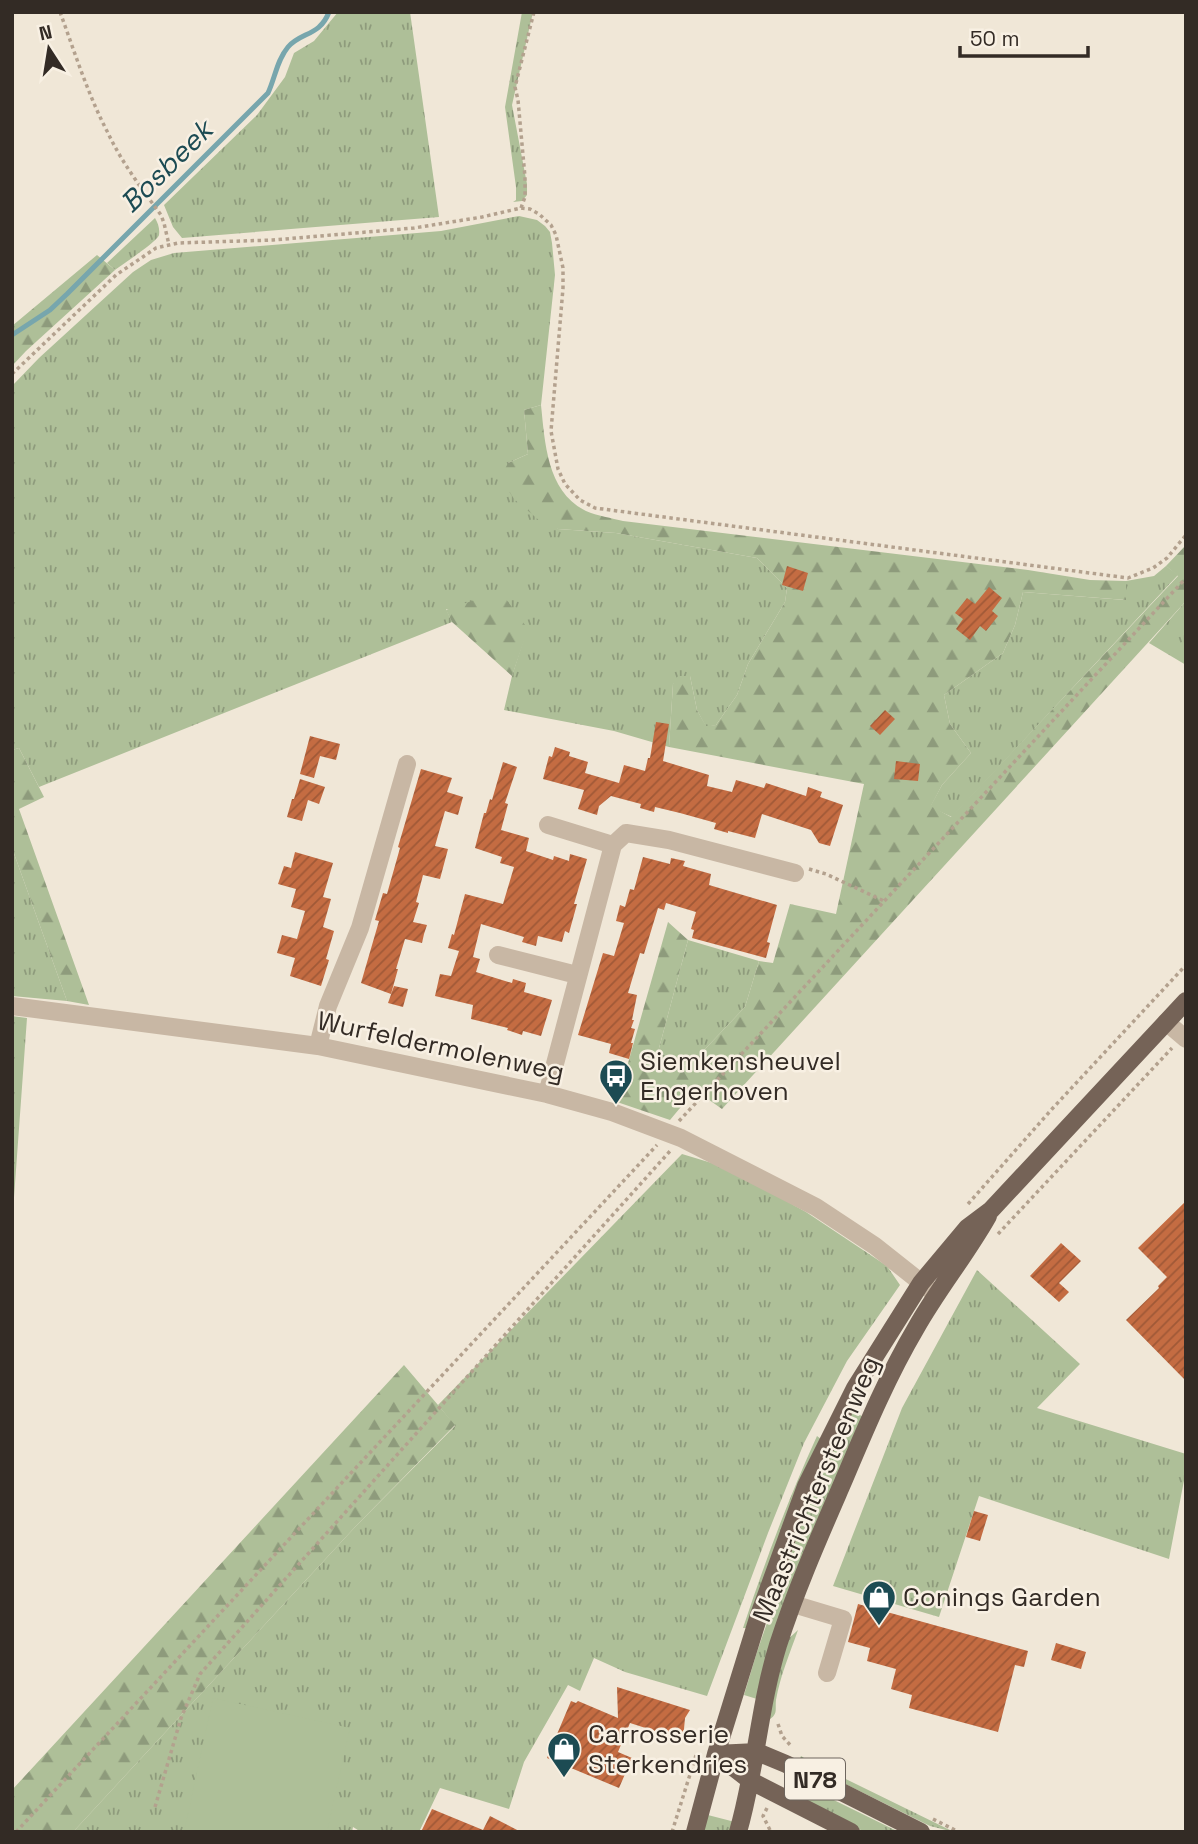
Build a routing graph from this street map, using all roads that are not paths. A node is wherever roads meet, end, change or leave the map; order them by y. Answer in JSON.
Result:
{"nodes":[{"id":1,"x":407,"y":764,"type":"dead end"},
{"id":2,"x":548,"y":825,"type":"dead end"},
{"id":3,"x":613,"y":845,"type":"junction"},
{"id":4,"x":796,"y":873,"type":"road end"},
{"id":5,"x":498,"y":955,"type":"dead end"},
{"id":6,"x":578,"y":975,"type":"junction"},
{"id":7,"x":1186,"y":1001,"type":"edge"},
{"id":8,"x":12,"y":1006,"type":"edge"},
{"id":9,"x":1166,"y":1022,"type":"junction"},
{"id":10,"x":1184,"y":1038,"type":"edge"},
{"id":11,"x":318,"y":1046,"type":"junction"},
{"id":12,"x":547,"y":1094,"type":"junction"},
{"id":13,"x":991,"y":1210,"type":"junction"},
{"id":14,"x":921,"y":1283,"type":"junction"},
{"id":15,"x":936,"y":1294,"type":"junction"},
{"id":16,"x":855,"y":1388,"type":"junction"},
{"id":17,"x":880,"y":1399,"type":"junction"},
{"id":18,"x":793,"y":1604,"type":"junction"},
{"id":19,"x":827,"y":1673,"type":"dead end"},
{"id":20,"x":757,"y":1752,"type":"junction"},
{"id":21,"x":716,"y":1754,"type":"junction"},
{"id":22,"x":751,"y":1781,"type":"junction"},
{"id":23,"x":695,"y":1832,"type":"edge"},
{"id":24,"x":738,"y":1832,"type":"edge"},
{"id":25,"x":850,"y":1832,"type":"edge"},
{"id":26,"x":921,"y":1832,"type":"edge"}],
"edges":[{"from":1,"to":11,"type":"street"},
{"from":2,"to":3,"type":"street"},
{"from":3,"to":4,"type":"street"},
{"from":3,"to":6,"type":"street"},
{"from":5,"to":6,"type":"street"},
{"from":6,"to":12,"type":"street"},
{"from":7,"to":9,"type":"main road","name":"Maastrichtersteenweg"},
{"from":8,"to":11,"type":"street","name":"Wurfeldermolenweg"},
{"from":9,"to":10,"type":"street"},
{"from":9,"to":13,"type":"main road","name":"Maastrichtersteenweg"},
{"from":11,"to":12,"type":"street","name":"Wurfeldermolenweg"},
{"from":12,"to":14,"type":"street","name":"Wurfeldermolenweg"},
{"from":13,"to":14,"type":"main road","name":"Maastrichtersteenweg"},
{"from":13,"to":15,"type":"main road","name":"Maastrichtersteenweg"},
{"from":14,"to":15,"type":"street","name":"Wurfeldermolenweg"},
{"from":14,"to":16,"type":"main road","name":"Maastrichtersteenweg"},
{"from":15,"to":17,"type":"main road","name":"Maastrichtersteenweg"},
{"from":16,"to":17,"type":"street"},
{"from":16,"to":21,"type":"main road","name":"Maastrichtersteenweg"},
{"from":17,"to":18,"type":"main road","name":"Maastrichtersteenweg"},
{"from":18,"to":19,"type":"street"},
{"from":18,"to":20,"type":"main road","name":"Maastrichtersteenweg"},
{"from":20,"to":21,"type":"main road","number":"N78"},
{"from":20,"to":22,"type":"main road","name":"Maastrichtersteenweg","number":"N78"},
{"from":20,"to":26,"type":"main road","number":"N78"},
{"from":21,"to":22,"type":"main road","number":"N78"},
{"from":21,"to":23,"type":"main road","name":"Maastrichtersteenweg"},
{"from":22,"to":24,"type":"main road","name":"Maastrichtersteenweg","number":"N78"},
{"from":22,"to":25,"type":"main road","number":"N78"}]}
